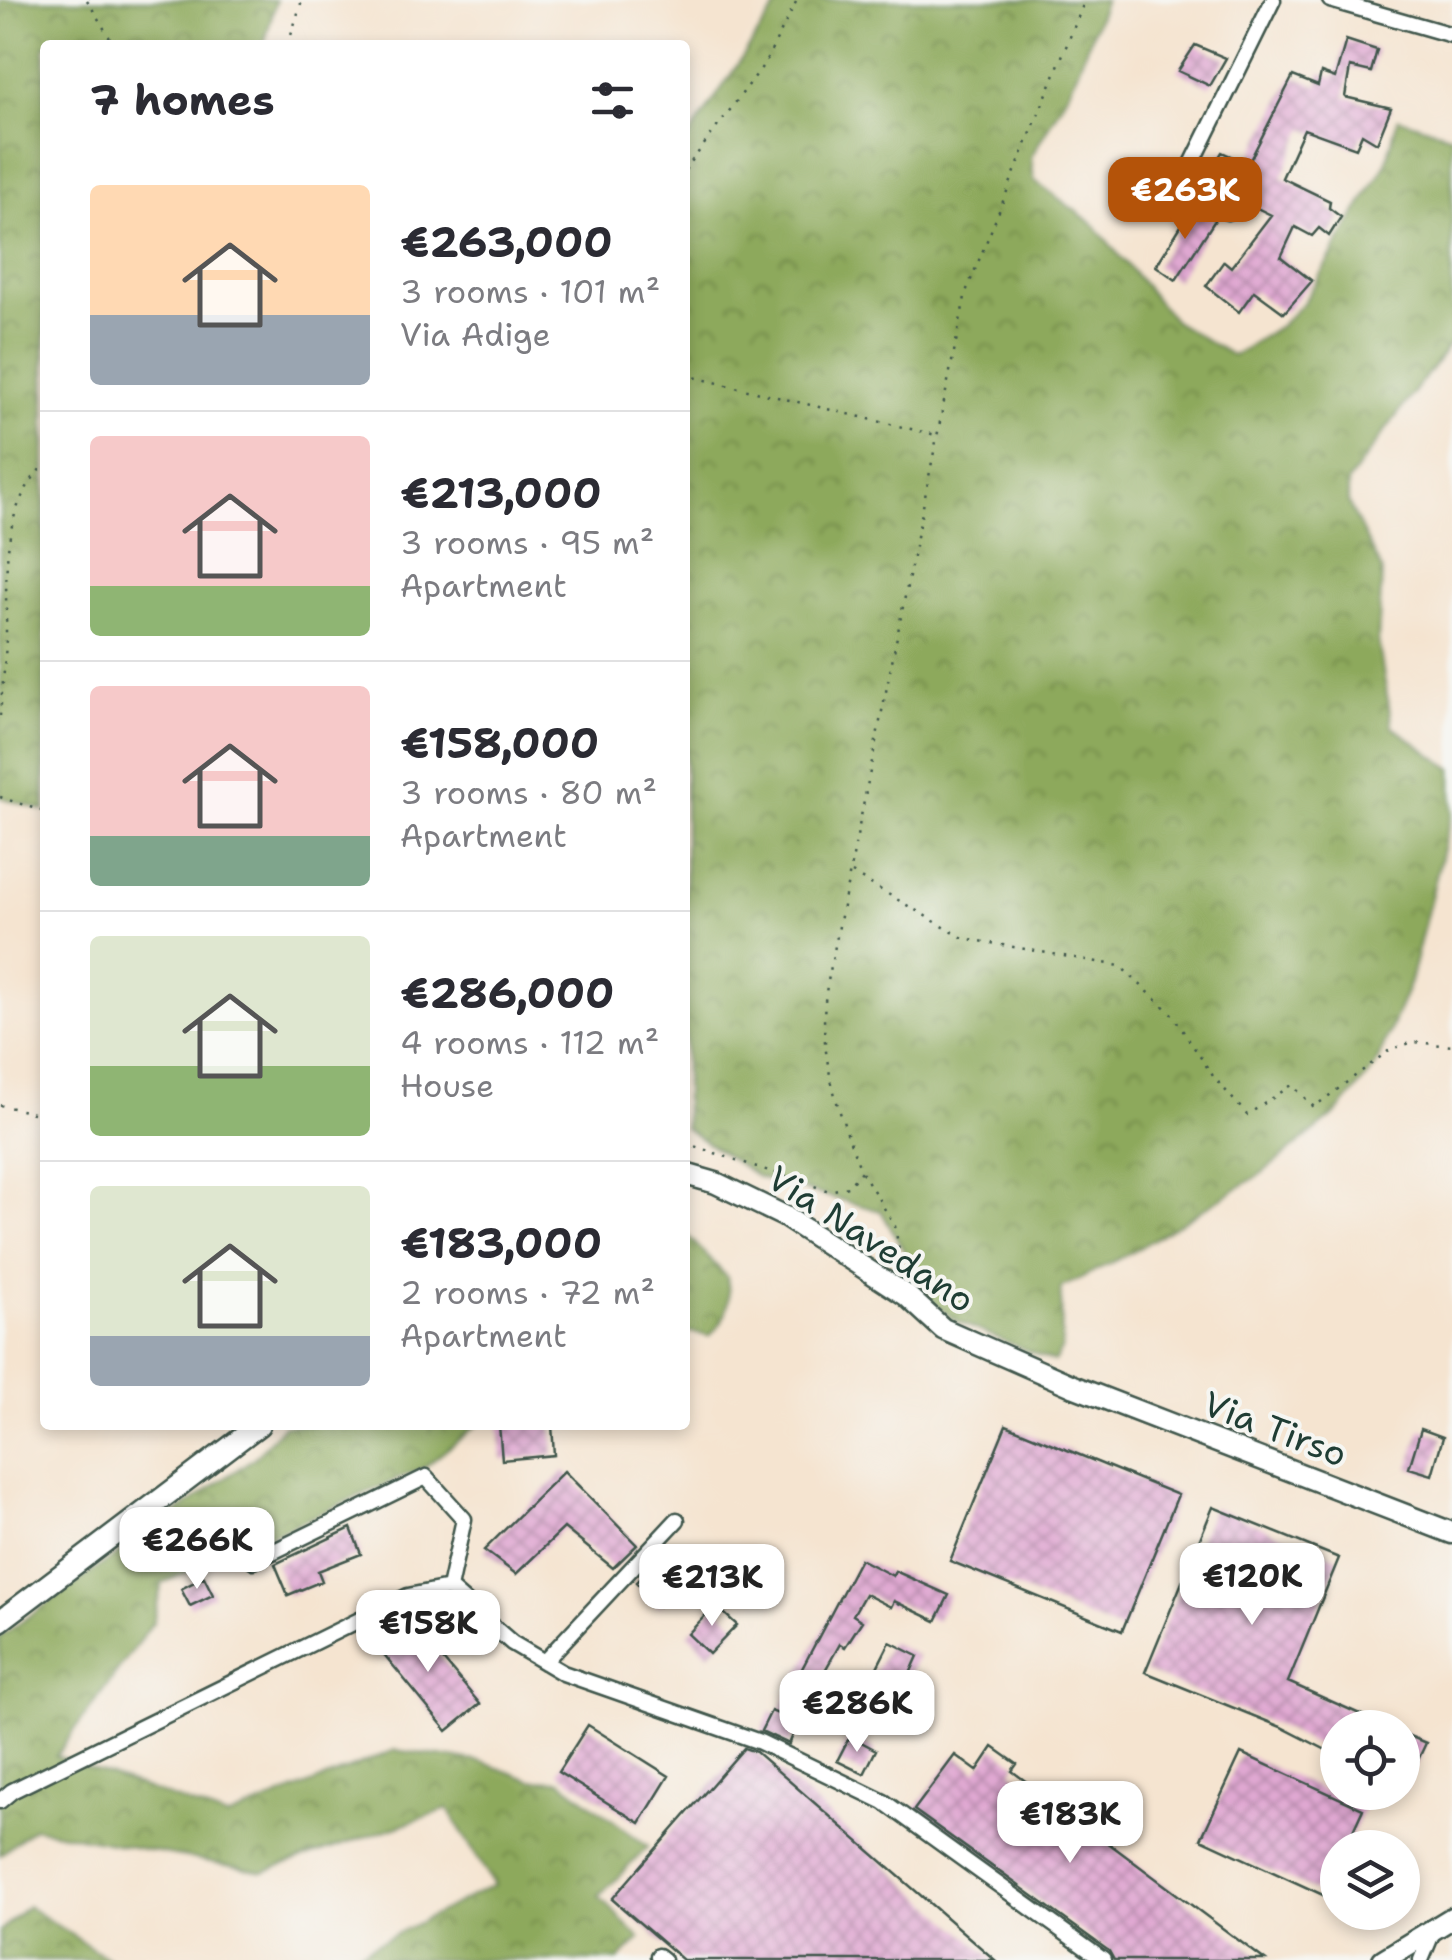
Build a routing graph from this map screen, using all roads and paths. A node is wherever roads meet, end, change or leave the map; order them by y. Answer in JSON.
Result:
{"nodes":[{"id":1,"x":87,"y":0,"type":"edge"},
{"id":2,"x":302,"y":0,"type":"edge"},
{"id":3,"x":797,"y":0,"type":"edge"},
{"id":4,"x":1085,"y":0,"type":"edge"},
{"id":5,"x":1274,"y":0,"type":"edge"},
{"id":6,"x":1330,"y":0,"type":"edge"},
{"id":7,"x":1452,"y":35,"type":"edge"},
{"id":8,"x":111,"y":40,"type":"edge"},
{"id":9,"x":290,"y":40,"type":"edge"},
{"id":10,"x":690,"y":163,"type":"edge"},
{"id":11,"x":1227,"y":212,"type":"dead end"},
{"id":12,"x":690,"y":375,"type":"edge"},
{"id":13,"x":938,"y":436,"type":"junction"},
{"id":14,"x":40,"y":469,"type":"edge"},
{"id":15,"x":0,"y":716,"type":"edge"},
{"id":16,"x":0,"y":798,"type":"edge"},
{"id":17,"x":40,"y":810,"type":"edge"},
{"id":18,"x":850,"y":872,"type":"junction"},
{"id":19,"x":1452,"y":1046,"type":"edge"},
{"id":20,"x":0,"y":1105,"type":"edge"},
{"id":21,"x":40,"y":1115,"type":"edge"},
{"id":22,"x":690,"y":1145,"type":"edge"},
{"id":23,"x":861,"y":1171,"type":"junction"},
{"id":24,"x":690,"y":1176,"type":"edge"},
{"id":25,"x":906,"y":1295,"type":"junction"},
{"id":26,"x":1074,"y":1386,"type":"joint"},
{"id":27,"x":252,"y":1430,"type":"edge"},
{"id":28,"x":677,"y":1520,"type":"dead end"},
{"id":29,"x":1452,"y":1533,"type":"edge"},
{"id":30,"x":254,"y":1561,"type":"dead end"},
{"id":31,"x":449,"y":1588,"type":"junction"},
{"id":32,"x":0,"y":1621,"type":"edge"},
{"id":33,"x":544,"y":1662,"type":"junction"},
{"id":34,"x":0,"y":1801,"type":"edge"},
{"id":35,"x":1443,"y":1923,"type":"edge"},
{"id":36,"x":1103,"y":1960,"type":"edge"},
{"id":37,"x":1384,"y":1960,"type":"edge"},
{"id":38,"x":1421,"y":1960,"type":"edge"}],
"edges":[{"from":1,"to":8,"type":"path"},
{"from":2,"to":9,"type":"path"},
{"from":3,"to":10,"type":"path"},
{"from":4,"to":13,"type":"path"},
{"from":5,"to":11,"type":"street"},
{"from":6,"to":7,"type":"street"},
{"from":12,"to":13,"type":"path"},
{"from":13,"to":18,"type":"path"},
{"from":14,"to":15,"type":"path"},
{"from":16,"to":17,"type":"path"},
{"from":18,"to":19,"type":"path"},
{"from":18,"to":23,"type":"path"},
{"from":20,"to":21,"type":"path"},
{"from":22,"to":23,"type":"path"},
{"from":23,"to":25,"type":"path"},
{"from":24,"to":25,"type":"street","name":"Via Navedano"},
{"from":25,"to":26,"type":"street","name":"Via Navedano"},
{"from":26,"to":29,"type":"street","name":"Via Tirso"},
{"from":27,"to":32,"type":"street"},
{"from":28,"to":33,"type":"street"},
{"from":30,"to":31,"type":"street"},
{"from":31,"to":33,"type":"street"},
{"from":31,"to":34,"type":"street"},
{"from":33,"to":36,"type":"street"},
{"from":35,"to":37,"type":"street"},
{"from":35,"to":38,"type":"street"}]}
